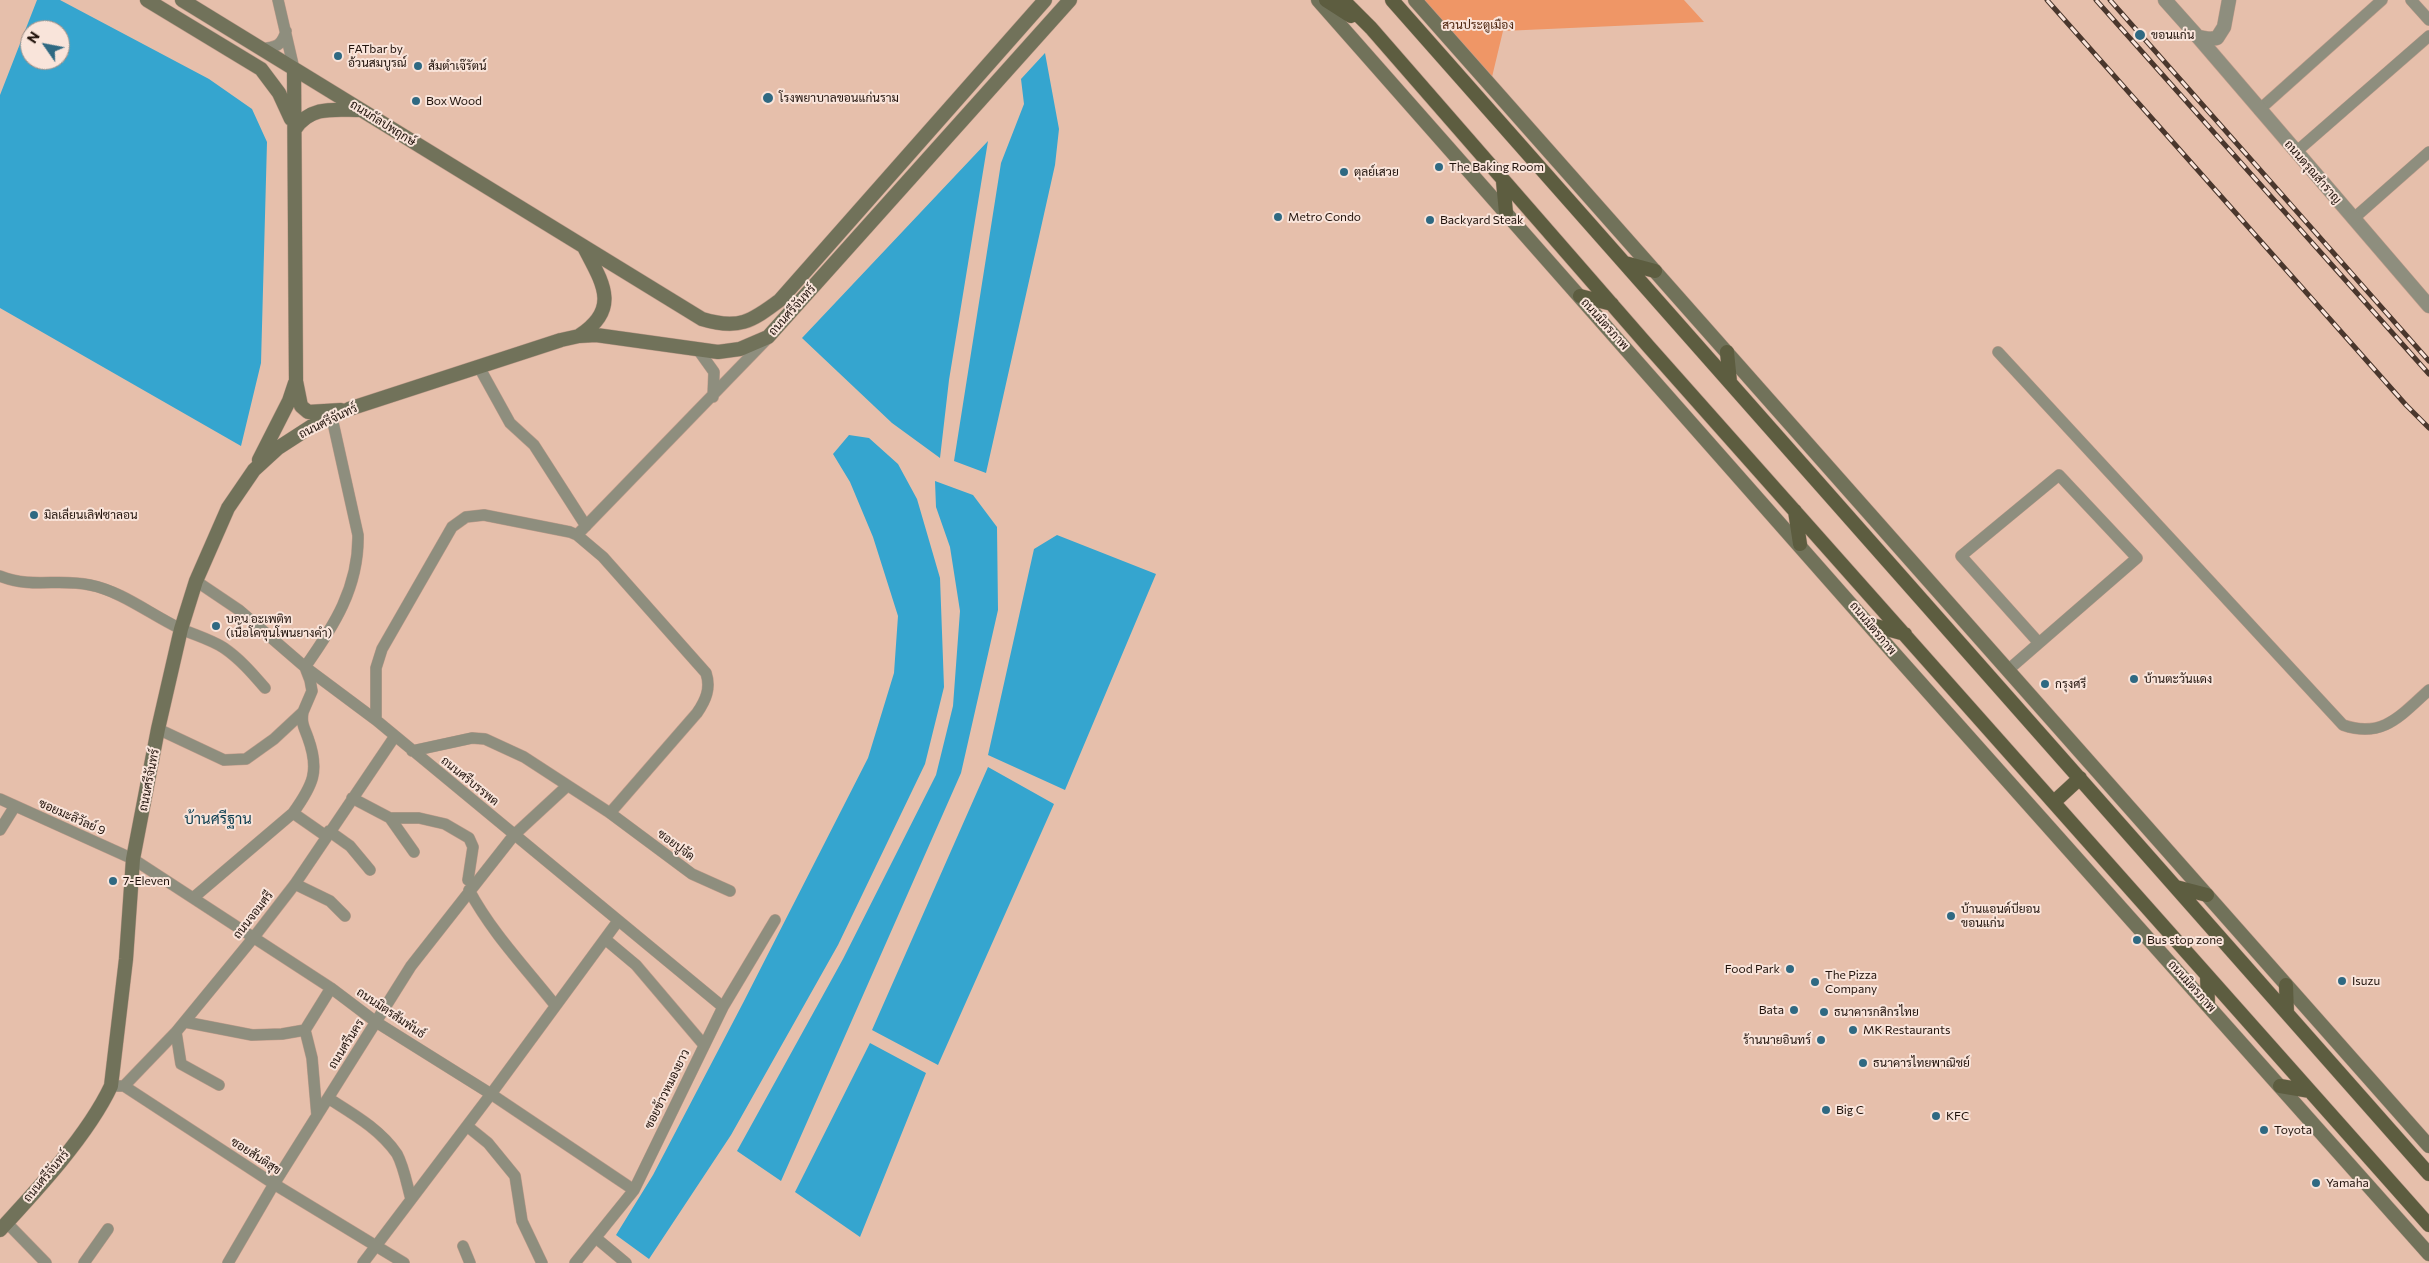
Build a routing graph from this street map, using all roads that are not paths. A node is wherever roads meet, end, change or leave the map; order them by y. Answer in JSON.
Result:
{"nodes":[{"id":1,"x":147,"y":0,"type":"edge"},
{"id":2,"x":278,"y":0,"type":"edge"},
{"id":3,"x":1045,"y":0,"type":"edge"},
{"id":4,"x":1070,"y":0,"type":"edge"},
{"id":5,"x":1318,"y":0,"type":"edge"},
{"id":6,"x":1326,"y":0,"type":"edge"},
{"id":7,"x":1343,"y":0,"type":"edge"},
{"id":8,"x":1393,"y":0,"type":"edge"},
{"id":9,"x":1414,"y":0,"type":"edge"},
{"id":10,"x":2165,"y":0,"type":"edge"},
{"id":11,"x":2230,"y":0,"type":"edge"},
{"id":12,"x":2382,"y":0,"type":"edge"},
{"id":13,"x":2411,"y":0,"type":"edge"},
{"id":14,"x":186,"y":2,"type":"edge"},
{"id":15,"x":180,"y":20,"type":"junction"},
{"id":16,"x":2429,"y":20,"type":"edge"},
{"id":17,"x":2224,"y":27,"type":"junction"},
{"id":18,"x":1371,"y":28,"type":"junction"},
{"id":19,"x":286,"y":31,"type":"junction"},
{"id":20,"x":2429,"y":36,"type":"edge"},
{"id":21,"x":2198,"y":38,"type":"junction"},
{"id":22,"x":261,"y":49,"type":"junction"},
{"id":23,"x":294,"y":69,"type":"junction"},
{"id":24,"x":2228,"y":70,"type":"junction"},
{"id":25,"x":362,"y":110,"type":"junction"},
{"id":26,"x":2259,"y":110,"type":"junction"},
{"id":27,"x":295,"y":129,"type":"junction"},
{"id":28,"x":2296,"y":152,"type":"junction"},
{"id":29,"x":2429,"y":152,"type":"edge"},
{"id":30,"x":1503,"y":181,"type":"junction"},
{"id":31,"x":1506,"y":213,"type":"junction"},
{"id":32,"x":2353,"y":219,"type":"junction"},
{"id":33,"x":584,"y":246,"type":"junction"},
{"id":34,"x":1625,"y":263,"type":"junction"},
{"id":35,"x":1655,"y":271,"type":"junction"},
{"id":36,"x":1580,"y":296,"type":"junction"},
{"id":37,"x":1612,"y":304,"type":"junction"},
{"id":38,"x":2429,"y":306,"type":"edge"},
{"id":39,"x":755,"y":317,"type":"joint"},
{"id":40,"x":579,"y":336,"type":"junction"},
{"id":41,"x":768,"y":337,"type":"junction"},
{"id":42,"x":699,"y":351,"type":"junction"},
{"id":43,"x":1726,"y":352,"type":"junction"},
{"id":44,"x":1998,"y":352,"type":"dead end"},
{"id":45,"x":479,"y":367,"type":"junction"},
{"id":46,"x":296,"y":381,"type":"junction"},
{"id":47,"x":1730,"y":382,"type":"junction"},
{"id":48,"x":713,"y":397,"type":"junction"},
{"id":49,"x":349,"y":409,"type":"junction"},
{"id":50,"x":332,"y":418,"type":"junction"},
{"id":51,"x":254,"y":470,"type":"junction"},
{"id":52,"x":1794,"y":510,"type":"junction"},
{"id":53,"x":586,"y":526,"type":"junction"},
{"id":54,"x":577,"y":535,"type":"junction"},
{"id":55,"x":1800,"y":544,"type":"junction"},
{"id":56,"x":0,"y":576,"type":"edge"},
{"id":57,"x":196,"y":580,"type":"junction"},
{"id":58,"x":1872,"y":625,"type":"junction"},
{"id":59,"x":181,"y":629,"type":"junction"},
{"id":60,"x":1905,"y":634,"type":"junction"},
{"id":61,"x":2039,"y":643,"type":"junction"},
{"id":62,"x":305,"y":667,"type":"junction"},
{"id":63,"x":2008,"y":670,"type":"junction"},
{"id":64,"x":265,"y":688,"type":"dead end"},
{"id":65,"x":2429,"y":690,"type":"edge"},
{"id":66,"x":303,"y":712,"type":"junction"},
{"id":67,"x":376,"y":720,"type":"junction"},
{"id":68,"x":158,"y":730,"type":"junction"},
{"id":69,"x":395,"y":736,"type":"junction"},
{"id":70,"x":412,"y":751,"type":"junction"},
{"id":71,"x":2080,"y":778,"type":"junction"},
{"id":72,"x":566,"y":787,"type":"junction"},
{"id":73,"x":352,"y":798,"type":"junction"},
{"id":74,"x":0,"y":799,"type":"edge"},
{"id":75,"x":2054,"y":802,"type":"junction"},
{"id":76,"x":15,"y":806,"type":"junction"},
{"id":77,"x":293,"y":813,"type":"junction"},
{"id":78,"x":610,"y":813,"type":"junction"},
{"id":79,"x":390,"y":818,"type":"junction"},
{"id":80,"x":0,"y":830,"type":"edge"},
{"id":81,"x":328,"y":833,"type":"junction"},
{"id":82,"x":514,"y":834,"type":"junction"},
{"id":83,"x":414,"y":852,"type":"dead end"},
{"id":84,"x":133,"y":859,"type":"junction"},
{"id":85,"x":370,"y":870,"type":"dead end"},
{"id":86,"x":295,"y":884,"type":"junction"},
{"id":87,"x":2176,"y":886,"type":"junction"},
{"id":88,"x":472,"y":887,"type":"junction"},
{"id":89,"x":730,"y":891,"type":"dead end"},
{"id":90,"x":2207,"y":895,"type":"junction"},
{"id":91,"x":193,"y":898,"type":"junction"},
{"id":92,"x":345,"y":916,"type":"dead end"},
{"id":93,"x":775,"y":920,"type":"dead end"},
{"id":94,"x":618,"y":921,"type":"junction"},
{"id":95,"x":254,"y":937,"type":"junction"},
{"id":96,"x":605,"y":939,"type":"junction"},
{"id":97,"x":2207,"y":975,"type":"junction"},
{"id":98,"x":2286,"y":985,"type":"junction"},
{"id":99,"x":331,"y":988,"type":"junction"},
{"id":100,"x":555,"y":1005,"type":"junction"},
{"id":101,"x":2208,"y":1005,"type":"junction"},
{"id":102,"x":723,"y":1007,"type":"junction"},
{"id":103,"x":2287,"y":1013,"type":"junction"},
{"id":104,"x":185,"y":1022,"type":"junction"},
{"id":105,"x":376,"y":1022,"type":"junction"},
{"id":106,"x":305,"y":1030,"type":"junction"},
{"id":107,"x":176,"y":1032,"type":"junction"},
{"id":108,"x":704,"y":1045,"type":"junction"},
{"id":109,"x":219,"y":1085,"type":"dead end"},
{"id":110,"x":117,"y":1086,"type":"junction"},
{"id":111,"x":2280,"y":1086,"type":"junction"},
{"id":112,"x":2310,"y":1091,"type":"junction"},
{"id":113,"x":491,"y":1094,"type":"junction"},
{"id":114,"x":328,"y":1098,"type":"junction"},
{"id":115,"x":317,"y":1116,"type":"junction"},
{"id":116,"x":467,"y":1126,"type":"junction"},
{"id":117,"x":2429,"y":1146,"type":"edge"},
{"id":118,"x":2429,"y":1174,"type":"edge"},
{"id":119,"x":274,"y":1184,"type":"junction"},
{"id":120,"x":634,"y":1190,"type":"junction"},
{"id":121,"x":411,"y":1198,"type":"junction"},
{"id":122,"x":2429,"y":1225,"type":"edge"},
{"id":123,"x":3,"y":1227,"type":"edge"},
{"id":124,"x":108,"y":1229,"type":"dead end"},
{"id":125,"x":596,"y":1238,"type":"junction"},
{"id":126,"x":376,"y":1245,"type":"junction"},
{"id":127,"x":463,"y":1246,"type":"dead end"},
{"id":128,"x":2429,"y":1254,"type":"edge"},
{"id":129,"x":2429,"y":1260,"type":"edge"},
{"id":130,"x":46,"y":1263,"type":"edge"},
{"id":131,"x":84,"y":1263,"type":"edge"},
{"id":132,"x":228,"y":1263,"type":"edge"},
{"id":133,"x":363,"y":1263,"type":"edge"},
{"id":134,"x":404,"y":1263,"type":"edge"},
{"id":135,"x":470,"y":1263,"type":"edge"},
{"id":136,"x":542,"y":1263,"type":"edge"},
{"id":137,"x":575,"y":1263,"type":"edge"},
{"id":138,"x":626,"y":1263,"type":"edge"},
{"id":139,"x":2427,"y":1263,"type":"edge"}],
"edges":[{"from":1,"to":15,"type":"main road"},
{"from":2,"to":19,"type":"street"},
{"from":3,"to":39,"type":"main road","name":"ถนนศรีจันทร์"},
{"from":4,"to":41,"type":"main road","name":"ถนนศรีจันทร์"},
{"from":5,"to":31,"type":"main road","name":"ถนนมิตรภาพ"},
{"from":6,"to":18,"type":"main road"},
{"from":7,"to":18,"type":"main road","name":"ถนนมิตรภาพ"},
{"from":8,"to":34,"type":"main road"},
{"from":9,"to":35,"type":"main road"},
{"from":10,"to":21,"type":"street","name":"ถนนดรุณสำราญ"},
{"from":11,"to":17,"type":"street"},
{"from":12,"to":26,"type":"street"},
{"from":13,"to":16,"type":"street"},
{"from":14,"to":15,"type":"street"},
{"from":14,"to":22,"type":"main road","name":"ถนนกัลปพฤกษ์"},
{"from":15,"to":27,"type":"main road"},
{"from":17,"to":21,"type":"street"},
{"from":17,"to":24,"type":"street"},
{"from":18,"to":30,"type":"main road","name":"ถนนมิตรภาพ"},
{"from":19,"to":22,"type":"street"},
{"from":19,"to":23,"type":"street"},
{"from":20,"to":28,"type":"street"},
{"from":21,"to":24,"type":"street","name":"ถนนดรุณสำราญ"},
{"from":22,"to":23,"type":"main road","name":"ถนนกัลปพฤกษ์"},
{"from":23,"to":25,"type":"main road","name":"ถนนกัลปพฤกษ์"},
{"from":23,"to":27,"type":"main road"},
{"from":24,"to":26,"type":"street","name":"ถนนดรุณสำราญ"},
{"from":25,"to":27,"type":"main road"},
{"from":25,"to":33,"type":"main road","name":"ถนนกัลปพฤกษ์"},
{"from":26,"to":28,"type":"street","name":"ถนนดรุณสำราญ"},
{"from":27,"to":46,"type":"main road"},
{"from":28,"to":32,"type":"street","name":"ถนนดรุณสำราญ"},
{"from":29,"to":32,"type":"street"},
{"from":30,"to":31,"type":"main road"},
{"from":30,"to":37,"type":"main road","name":"ถนนมิตรภาพ"},
{"from":31,"to":36,"type":"main road","name":"ถนนมิตรภาพ"},
{"from":32,"to":38,"type":"street","name":"ถนนดรุณสำราญ"},
{"from":33,"to":39,"type":"main road","name":"ถนนกัลปพฤกษ์"},
{"from":33,"to":40,"type":"main road"},
{"from":34,"to":35,"type":"main road"},
{"from":34,"to":47,"type":"main road"},
{"from":35,"to":43,"type":"main road"},
{"from":36,"to":37,"type":"main road"},
{"from":36,"to":55,"type":"main road","name":"ถนนมิตรภาพ"},
{"from":37,"to":52,"type":"main road","name":"ถนนมิตรภาพ"},
{"from":40,"to":42,"type":"main road","name":"ถนนศรีจันทร์"},
{"from":40,"to":45,"type":"main road","name":"ถนนศรีจันทร์"},
{"from":41,"to":42,"type":"main road","name":"ถนนศรีจันทร์"},
{"from":41,"to":48,"type":"street"},
{"from":42,"to":48,"type":"street"},
{"from":43,"to":47,"type":"main road"},
{"from":43,"to":63,"type":"main road"},
{"from":44,"to":65,"type":"street"},
{"from":45,"to":49,"type":"main road","name":"ถนนศรีจันทร์"},
{"from":45,"to":53,"type":"street"},
{"from":46,"to":49,"type":"main road"},
{"from":46,"to":51,"type":"main road"},
{"from":47,"to":71,"type":"main road"},
{"from":48,"to":53,"type":"street"},
{"from":49,"to":50,"type":"main road","name":"ถนนศรีจันทร์"},
{"from":50,"to":51,"type":"main road","name":"ถนนศรีจันทร์"},
{"from":50,"to":62,"type":"street"},
{"from":51,"to":57,"type":"main road","name":"ถนนศรีจันทร์"},
{"from":52,"to":55,"type":"main road"},
{"from":52,"to":60,"type":"main road","name":"ถนนมิตรภาพ"},
{"from":53,"to":54,"type":"street"},
{"from":54,"to":67,"type":"street"},
{"from":54,"to":78,"type":"street"},
{"from":55,"to":58,"type":"main road","name":"ถนนมิตรภาพ"},
{"from":56,"to":59,"type":"street"},
{"from":57,"to":59,"type":"main road","name":"ถนนศรีจันทร์"},
{"from":57,"to":62,"type":"street","name":"ถนนศรีบรรพด"},
{"from":58,"to":60,"type":"main road"},
{"from":58,"to":101,"type":"main road","name":"ถนนมิตรภาพ"},
{"from":59,"to":64,"type":"street"},
{"from":59,"to":68,"type":"main road","name":"ถนนศรีจันทร์"},
{"from":60,"to":75,"type":"main road","name":"ถนนมิตรภาพ"},
{"from":61,"to":61,"type":"street"},
{"from":61,"to":63,"type":"street"},
{"from":62,"to":66,"type":"street"},
{"from":62,"to":67,"type":"street","name":"ถนนศรีบรรพด"},
{"from":63,"to":90,"type":"main road"},
{"from":66,"to":68,"type":"street"},
{"from":66,"to":77,"type":"street"},
{"from":67,"to":69,"type":"street","name":"ถนนศรีบรรพด"},
{"from":68,"to":84,"type":"main road","name":"ถนนศรีจันทร์"},
{"from":69,"to":70,"type":"street","name":"ถนนศรีบรรพด"},
{"from":69,"to":73,"type":"street","name":"ถนนจอมศรี"},
{"from":70,"to":72,"type":"street","name":"ซอยปูจัด"},
{"from":70,"to":82,"type":"street","name":"ถนนศรีบรรพด"},
{"from":71,"to":75,"type":"main road"},
{"from":71,"to":87,"type":"main road"},
{"from":72,"to":78,"type":"street","name":"ซอยปูจัด"},
{"from":72,"to":82,"type":"street","name":"ถนนศรีนคร"},
{"from":73,"to":79,"type":"street"},
{"from":73,"to":81,"type":"street","name":"ถนนจอมศรี"},
{"from":74,"to":76,"type":"street","name":"ซอยมะลิวัลย์ 9"},
{"from":75,"to":97,"type":"main road","name":"ถนนมิตรภาพ"},
{"from":76,"to":80,"type":"street"},
{"from":76,"to":84,"type":"street","name":"ซอยมะลิวัลย์ 9"},
{"from":77,"to":81,"type":"street"},
{"from":77,"to":91,"type":"street"},
{"from":78,"to":89,"type":"street","name":"ซอยปูจัด"},
{"from":79,"to":83,"type":"street"},
{"from":79,"to":88,"type":"street"},
{"from":81,"to":85,"type":"street"},
{"from":81,"to":86,"type":"street","name":"ถนนจอมศรี"},
{"from":82,"to":88,"type":"street","name":"ถนนศรีนคร"},
{"from":82,"to":94,"type":"street","name":"ถนนศรีบรรพด"},
{"from":84,"to":91,"type":"street","name":"ถนนมิตรสัมพันธ์"},
{"from":84,"to":110,"type":"main road","name":"ถนนศรีจันทร์"},
{"from":86,"to":92,"type":"street"},
{"from":86,"to":95,"type":"street","name":"ถนนจอมศรี"},
{"from":87,"to":90,"type":"main road"},
{"from":87,"to":103,"type":"main road"},
{"from":88,"to":100,"type":"street"},
{"from":88,"to":105,"type":"street","name":"ถนนศรีนคร"},
{"from":90,"to":98,"type":"main road"},
{"from":91,"to":95,"type":"street","name":"ถนนมิตรสัมพันธ์"},
{"from":93,"to":102,"type":"street","name":"ซอยข้าวหมองยาว"},
{"from":94,"to":96,"type":"street"},
{"from":94,"to":102,"type":"street","name":"ถนนศรีบรรพด"},
{"from":95,"to":99,"type":"street","name":"ถนนมิตรสัมพันธ์"},
{"from":95,"to":104,"type":"street","name":"ถนนจอมศรี"},
{"from":96,"to":100,"type":"street"},
{"from":96,"to":108,"type":"street"},
{"from":97,"to":101,"type":"main road"},
{"from":97,"to":112,"type":"main road","name":"ถนนมิตรภาพ"},
{"from":98,"to":103,"type":"main road"},
{"from":98,"to":117,"type":"main road"},
{"from":99,"to":105,"type":"street","name":"ถนนมิตรสัมพันธ์"},
{"from":99,"to":106,"type":"street"},
{"from":100,"to":113,"type":"street"},
{"from":101,"to":111,"type":"main road","name":"ถนนมิตรภาพ"},
{"from":102,"to":108,"type":"street","name":"ซอยข้าวหมองยาว"},
{"from":103,"to":118,"type":"main road"},
{"from":104,"to":106,"type":"street"},
{"from":104,"to":107,"type":"street","name":"ถนนจอมศรี"},
{"from":105,"to":113,"type":"street","name":"ถนนมิตรสัมพันธ์"},
{"from":105,"to":114,"type":"street","name":"ถนนศรีนคร"},
{"from":106,"to":115,"type":"street"},
{"from":107,"to":109,"type":"street"},
{"from":107,"to":110,"type":"street","name":"ถนนจอมศรี"},
{"from":108,"to":120,"type":"street","name":"ซอยข้าวหมองยาว"},
{"from":110,"to":119,"type":"street","name":"ซอยสันติสุข"},
{"from":110,"to":123,"type":"main road","name":"ถนนศรีจันทร์"},
{"from":111,"to":112,"type":"main road"},
{"from":111,"to":128,"type":"main road","name":"ถนนมิตรภาพ"},
{"from":112,"to":122,"type":"main road","name":"ถนนมิตรภาพ"},
{"from":113,"to":116,"type":"street"},
{"from":113,"to":120,"type":"street","name":"ถนนมิตรสัมพันธ์"},
{"from":114,"to":115,"type":"street","name":"ถนนศรีนคร"},
{"from":114,"to":121,"type":"street"},
{"from":115,"to":119,"type":"street","name":"ถนนศรีนคร"},
{"from":116,"to":121,"type":"street"},
{"from":116,"to":136,"type":"street"},
{"from":119,"to":126,"type":"street","name":"ซอยสันติสุข"},
{"from":119,"to":132,"type":"street","name":"ถนนศรีนคร"},
{"from":120,"to":125,"type":"street","name":"ซอยข้าวหมองยาว"},
{"from":121,"to":126,"type":"street"},
{"from":123,"to":130,"type":"street"},
{"from":124,"to":131,"type":"street"},
{"from":125,"to":137,"type":"street","name":"ซอยข้าวหมองยาว"},
{"from":125,"to":138,"type":"street"},
{"from":126,"to":133,"type":"street"},
{"from":126,"to":134,"type":"street","name":"ซอยสันติสุข"},
{"from":127,"to":135,"type":"street"},
{"from":129,"to":139,"type":"street"}]}
